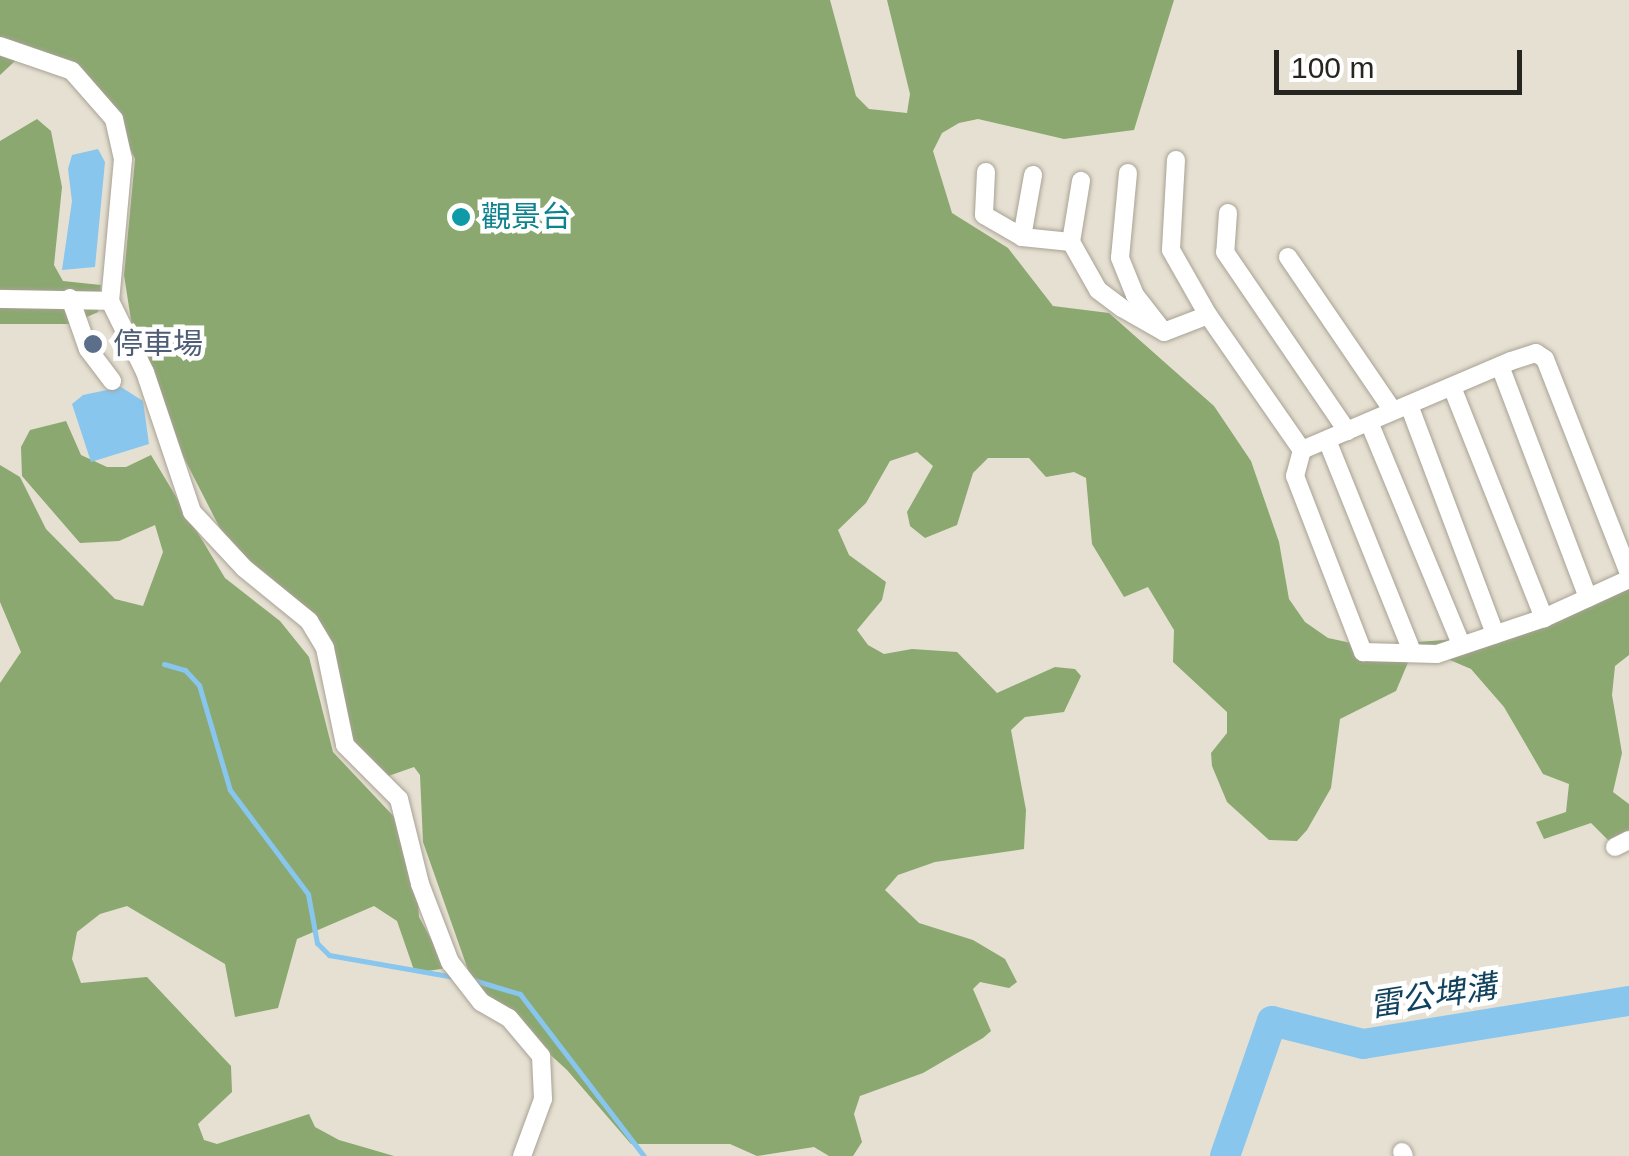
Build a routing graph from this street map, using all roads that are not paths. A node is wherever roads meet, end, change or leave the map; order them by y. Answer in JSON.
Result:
{"nodes":[{"id":1,"x":0,"y":46,"type":"edge"},
{"id":2,"x":1176,"y":160,"type":"dead end"},
{"id":3,"x":986,"y":172,"type":"dead end"},
{"id":4,"x":1128,"y":173,"type":"dead end"},
{"id":5,"x":1033,"y":175,"type":"dead end"},
{"id":6,"x":1081,"y":181,"type":"dead end"},
{"id":7,"x":1228,"y":213,"type":"dead end"},
{"id":8,"x":1022,"y":237,"type":"junction"},
{"id":9,"x":1071,"y":242,"type":"junction"},
{"id":10,"x":1288,"y":257,"type":"dead end"},
{"id":11,"x":70,"y":298,"type":"junction"},
{"id":12,"x":0,"y":299,"type":"edge"},
{"id":13,"x":110,"y":300,"type":"junction"},
{"id":14,"x":1208,"y":315,"type":"junction"},
{"id":15,"x":1164,"y":332,"type":"junction"},
{"id":16,"x":1500,"y":366,"type":"junction"},
{"id":17,"x":112,"y":381,"type":"dead end"},
{"id":18,"x":1452,"y":386,"type":"junction"},
{"id":19,"x":1401,"y":408,"type":"junction"},
{"id":20,"x":1369,"y":422,"type":"junction"},
{"id":21,"x":1347,"y":431,"type":"junction"},
{"id":22,"x":1327,"y":440,"type":"junction"},
{"id":23,"x":1302,"y":450,"type":"junction"},
{"id":24,"x":1629,"y":516,"type":"edge"},
{"id":25,"x":1612,"y":528,"type":"junction"},
{"id":26,"x":1629,"y":576,"type":"edge"},
{"id":27,"x":1588,"y":598,"type":"junction"},
{"id":28,"x":1544,"y":618,"type":"junction"},
{"id":29,"x":1495,"y":634,"type":"junction"},
{"id":30,"x":1461,"y":644,"type":"junction"},
{"id":31,"x":1411,"y":649,"type":"junction"},
{"id":32,"x":522,"y":1156,"type":"edge"}],
"edges":[{"from":1,"to":13,"type":"street"},
{"from":2,"to":14,"type":"street"},
{"from":3,"to":8,"type":"street"},
{"from":4,"to":15,"type":"street"},
{"from":5,"to":8,"type":"street"},
{"from":6,"to":9,"type":"street"},
{"from":7,"to":21,"type":"street"},
{"from":8,"to":9,"type":"street"},
{"from":9,"to":15,"type":"street"},
{"from":10,"to":19,"type":"street"},
{"from":11,"to":12,"type":"street"},
{"from":11,"to":13,"type":"street"},
{"from":11,"to":17,"type":"street"},
{"from":13,"to":32,"type":"street"},
{"from":14,"to":15,"type":"street"},
{"from":14,"to":23,"type":"street"},
{"from":16,"to":18,"type":"street"},
{"from":16,"to":25,"type":"street"},
{"from":16,"to":27,"type":"street"},
{"from":18,"to":19,"type":"street"},
{"from":18,"to":28,"type":"street"},
{"from":19,"to":20,"type":"street"},
{"from":19,"to":29,"type":"street"},
{"from":20,"to":21,"type":"street"},
{"from":20,"to":30,"type":"street"},
{"from":21,"to":22,"type":"street"},
{"from":22,"to":23,"type":"street"},
{"from":22,"to":31,"type":"street"},
{"from":23,"to":31,"type":"street"},
{"from":24,"to":25,"type":"street"},
{"from":25,"to":26,"type":"street"},
{"from":26,"to":27,"type":"street"},
{"from":27,"to":28,"type":"street"},
{"from":28,"to":29,"type":"street"},
{"from":29,"to":30,"type":"street"},
{"from":30,"to":31,"type":"street"}]}
